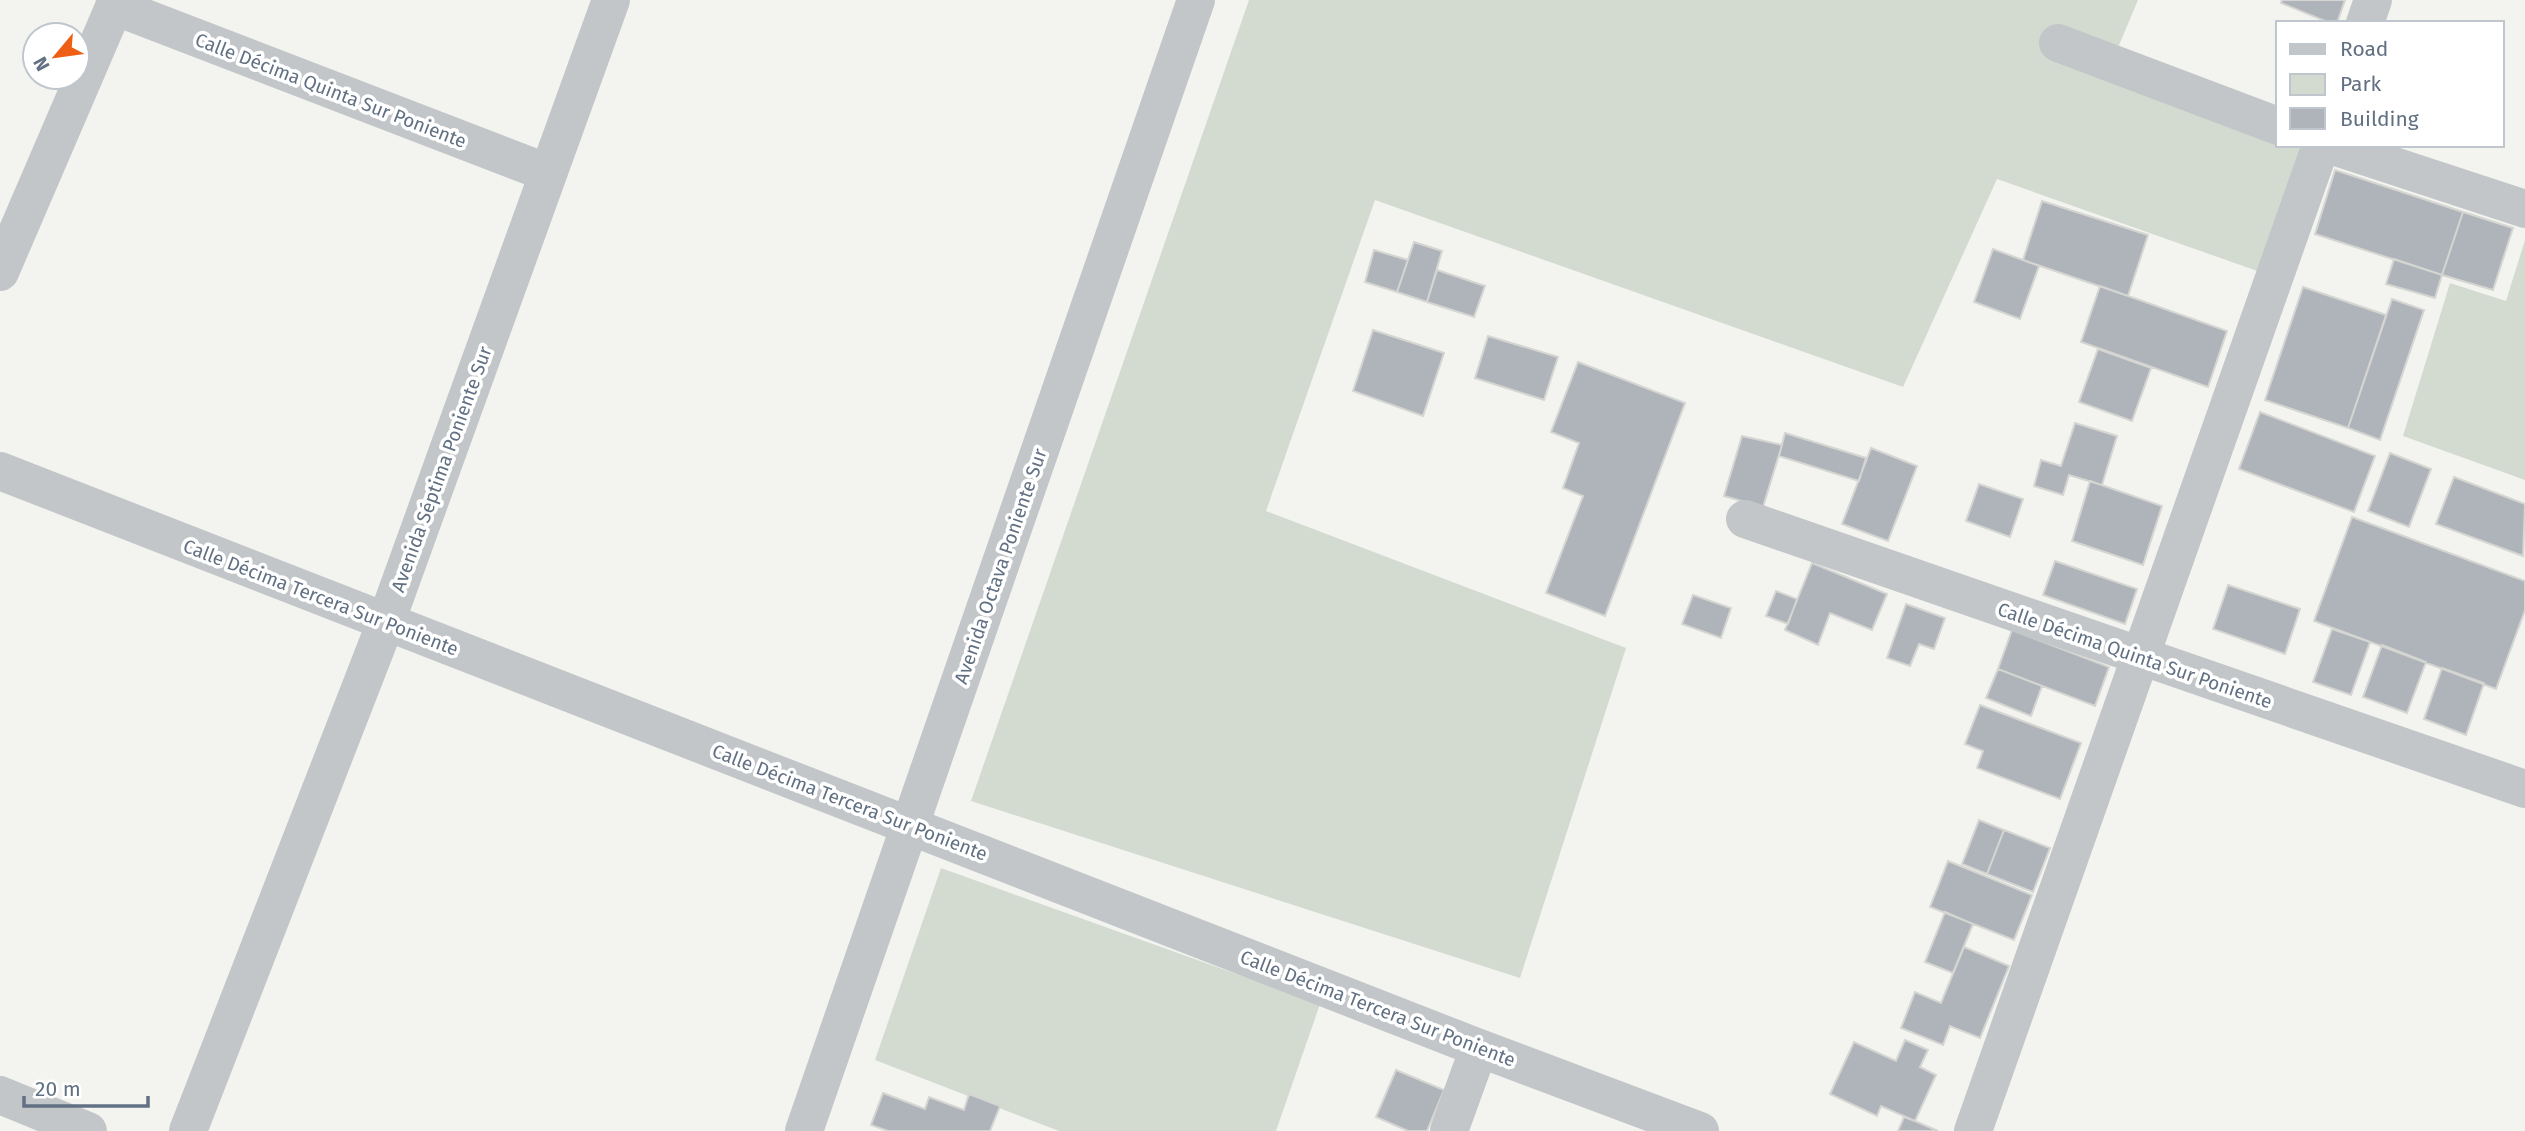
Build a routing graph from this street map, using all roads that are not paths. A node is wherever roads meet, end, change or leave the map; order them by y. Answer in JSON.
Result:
{"nodes":[{"id":1,"x":611,"y":0,"type":"edge"},
{"id":2,"x":1196,"y":0,"type":"edge"},
{"id":3,"x":2372,"y":0,"type":"edge"},
{"id":4,"x":115,"y":3,"type":"edge"},
{"id":5,"x":2366,"y":21,"type":"edge"},
{"id":6,"x":2058,"y":43,"type":"dead end"},
{"id":7,"x":2276,"y":125,"type":"edge"},
{"id":8,"x":2320,"y":147,"type":"edge"},
{"id":9,"x":2336,"y":147,"type":"edge"},
{"id":10,"x":548,"y":173,"type":"junction"},
{"id":11,"x":2525,"y":209,"type":"edge"},
{"id":12,"x":0,"y":272,"type":"edge"},
{"id":13,"x":0,"y":471,"type":"edge"},
{"id":14,"x":1745,"y":519,"type":"dead end"},
{"id":15,"x":386,"y":622,"type":"junction"},
{"id":16,"x":2141,"y":658,"type":"junction"},
{"id":17,"x":2525,"y":789,"type":"edge"},
{"id":18,"x":910,"y":826,"type":"junction"},
{"id":19,"x":1479,"y":1048,"type":"junction"},
{"id":20,"x":0,"y":1096,"type":"edge"},
{"id":21,"x":88,"y":1131,"type":"edge"},
{"id":22,"x":188,"y":1131,"type":"edge"},
{"id":23,"x":804,"y":1131,"type":"edge"},
{"id":24,"x":1449,"y":1131,"type":"edge"},
{"id":25,"x":1700,"y":1131,"type":"edge"},
{"id":26,"x":1973,"y":1131,"type":"edge"}],
"edges":[{"from":1,"to":10,"type":"street","name":"Avenida Séptima Poniente Sur"},
{"from":2,"to":18,"type":"street","name":"Avenida Octava Poniente Sur"},
{"from":3,"to":5,"type":"street"},
{"from":4,"to":10,"type":"street","name":"Calle Décima Quinta Sur Poniente"},
{"from":4,"to":12,"type":"street"},
{"from":6,"to":7,"type":"street"},
{"from":8,"to":16,"type":"street"},
{"from":9,"to":11,"type":"street"},
{"from":10,"to":15,"type":"street","name":"Avenida Séptima Poniente Sur"},
{"from":13,"to":15,"type":"street","name":"Calle Décima Tercera Sur Poniente"},
{"from":14,"to":16,"type":"street","name":"Calle Décima Quinta Sur Poniente"},
{"from":15,"to":18,"type":"street","name":"Calle Décima Tercera Sur Poniente"},
{"from":15,"to":22,"type":"street","name":"Avenida Séptima Poniente Sur"},
{"from":16,"to":17,"type":"street","name":"Calle Décima Quinta Sur Poniente"},
{"from":16,"to":26,"type":"street"},
{"from":18,"to":19,"type":"street","name":"Calle Décima Tercera Sur Poniente"},
{"from":18,"to":23,"type":"street","name":"Avenida Octava Poniente Sur"},
{"from":19,"to":24,"type":"street"},
{"from":19,"to":25,"type":"street","name":"Calle Décima Tercera Sur Poniente"},
{"from":20,"to":21,"type":"street"}]}
